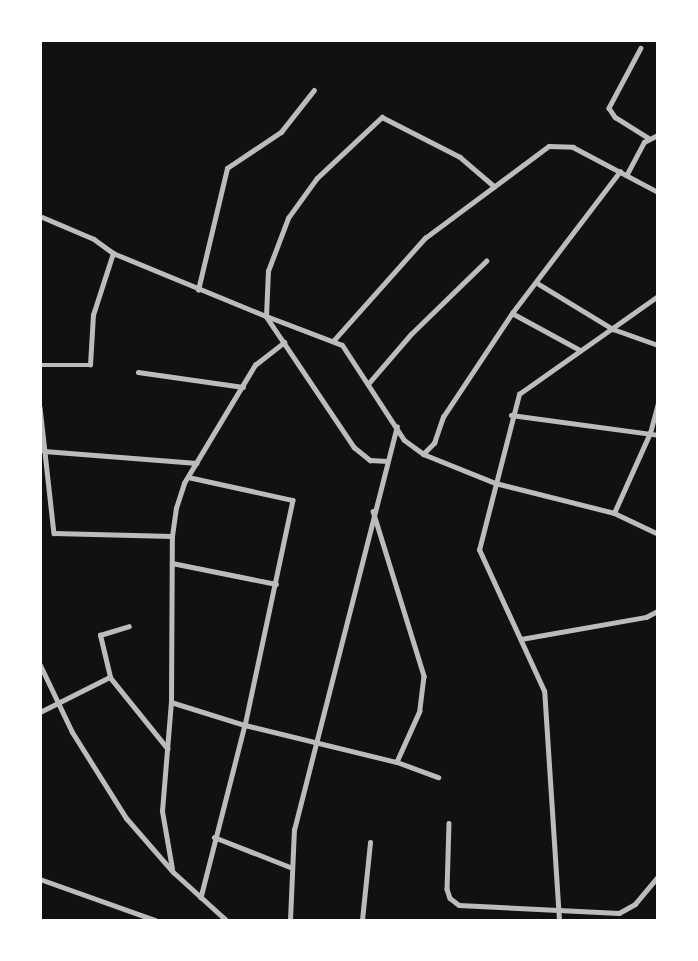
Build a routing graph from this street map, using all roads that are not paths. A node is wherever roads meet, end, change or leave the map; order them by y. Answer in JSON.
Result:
{"nodes":[{"id":1,"x":641,"y":48,"type":"dead end"},
{"id":2,"x":314,"y":90,"type":"dead end"},
{"id":3,"x":657,"y":135,"type":"edge"},
{"id":4,"x":648,"y":138,"type":"junction"},
{"id":5,"x":620,"y":171,"type":"junction"},
{"id":6,"x":627,"y":174,"type":"junction"},
{"id":7,"x":494,"y":186,"type":"junction"},
{"id":8,"x":657,"y":192,"type":"edge"},
{"id":9,"x":40,"y":216,"type":"edge"},
{"id":10,"x":113,"y":253,"type":"junction"},
{"id":11,"x":486,"y":261,"type":"dead end"},
{"id":12,"x":537,"y":283,"type":"junction"},
{"id":13,"x":198,"y":290,"type":"junction"},
{"id":14,"x":657,"y":296,"type":"edge"},
{"id":15,"x":512,"y":313,"type":"junction"},
{"id":16,"x":266,"y":316,"type":"junction"},
{"id":17,"x":612,"y":329,"type":"junction"},
{"id":18,"x":334,"y":340,"type":"junction"},
{"id":19,"x":284,"y":342,"type":"junction"},
{"id":20,"x":657,"y":345,"type":"edge"},
{"id":21,"x":580,"y":350,"type":"junction"},
{"id":22,"x":40,"y":365,"type":"edge"},
{"id":23,"x":138,"y":372,"type":"dead end"},
{"id":24,"x":368,"y":384,"type":"junction"},
{"id":25,"x":243,"y":387,"type":"junction"},
{"id":26,"x":657,"y":403,"type":"edge"},
{"id":27,"x":40,"y":407,"type":"edge"},
{"id":28,"x":511,"y":416,"type":"junction"},
{"id":29,"x":397,"y":427,"type":"junction"},
{"id":30,"x":650,"y":433,"type":"junction"},
{"id":31,"x":657,"y":435,"type":"edge"},
{"id":32,"x":44,"y":451,"type":"junction"},
{"id":33,"x":423,"y":454,"type":"junction"},
{"id":34,"x":387,"y":461,"type":"junction"},
{"id":35,"x":197,"y":463,"type":"junction"},
{"id":36,"x":46,"y":473,"type":"junction"},
{"id":37,"x":40,"y":477,"type":"edge"},
{"id":38,"x":188,"y":477,"type":"junction"},
{"id":39,"x":495,"y":483,"type":"junction"},
{"id":40,"x":373,"y":510,"type":"junction"},
{"id":41,"x":614,"y":513,"type":"junction"},
{"id":42,"x":657,"y":534,"type":"edge"},
{"id":43,"x":172,"y":536,"type":"junction"},
{"id":44,"x":172,"y":562,"type":"junction"},
{"id":45,"x":276,"y":584,"type":"junction"},
{"id":46,"x":657,"y":611,"type":"edge"},
{"id":47,"x":129,"y":626,"type":"dead end"},
{"id":48,"x":521,"y":639,"type":"junction"},
{"id":49,"x":40,"y":665,"type":"edge"},
{"id":50,"x":110,"y":677,"type":"junction"},
{"id":51,"x":171,"y":702,"type":"junction"},
{"id":52,"x":58,"y":705,"type":"junction"},
{"id":53,"x":40,"y":712,"type":"edge"},
{"id":54,"x":245,"y":725,"type":"junction"},
{"id":55,"x":319,"y":743,"type":"junction"},
{"id":56,"x":168,"y":749,"type":"junction"},
{"id":57,"x":397,"y":762,"type":"junction"},
{"id":58,"x":438,"y":777,"type":"dead end"},
{"id":59,"x":449,"y":823,"type":"dead end"},
{"id":60,"x":214,"y":837,"type":"junction"},
{"id":61,"x":370,"y":842,"type":"dead end"},
{"id":62,"x":290,"y":867,"type":"junction"},
{"id":63,"x":173,"y":872,"type":"junction"},
{"id":64,"x":657,"y":878,"type":"edge"},
{"id":65,"x":40,"y":879,"type":"edge"},
{"id":66,"x":201,"y":897,"type":"junction"},
{"id":67,"x":560,"y":911,"type":"junction"},
{"id":68,"x":155,"y":921,"type":"edge"},
{"id":69,"x":226,"y":921,"type":"edge"},
{"id":70,"x":290,"y":921,"type":"edge"},
{"id":71,"x":362,"y":921,"type":"edge"},
{"id":72,"x":559,"y":921,"type":"edge"}],
"edges":[{"from":1,"to":4,"type":"street"},
{"from":2,"to":13,"type":"street"},
{"from":3,"to":4,"type":"street"},
{"from":4,"to":6,"type":"street"},
{"from":5,"to":6,"type":"street"},
{"from":5,"to":7,"type":"street"},
{"from":5,"to":12,"type":"street"},
{"from":6,"to":8,"type":"street"},
{"from":7,"to":16,"type":"street"},
{"from":7,"to":18,"type":"street"},
{"from":9,"to":10,"type":"street"},
{"from":10,"to":13,"type":"street"},
{"from":10,"to":22,"type":"street"},
{"from":11,"to":24,"type":"street"},
{"from":12,"to":15,"type":"street"},
{"from":12,"to":17,"type":"street"},
{"from":13,"to":16,"type":"street"},
{"from":14,"to":17,"type":"street"},
{"from":15,"to":21,"type":"street"},
{"from":15,"to":33,"type":"street"},
{"from":16,"to":18,"type":"street"},
{"from":16,"to":19,"type":"street"},
{"from":17,"to":20,"type":"street"},
{"from":17,"to":21,"type":"street"},
{"from":18,"to":24,"type":"street"},
{"from":19,"to":25,"type":"street"},
{"from":19,"to":34,"type":"street"},
{"from":21,"to":28,"type":"street"},
{"from":23,"to":25,"type":"street"},
{"from":24,"to":29,"type":"street"},
{"from":25,"to":35,"type":"street"},
{"from":26,"to":30,"type":"street"},
{"from":27,"to":32,"type":"street"},
{"from":28,"to":30,"type":"street"},
{"from":28,"to":39,"type":"street"},
{"from":29,"to":33,"type":"street"},
{"from":29,"to":34,"type":"street"},
{"from":30,"to":31,"type":"street"},
{"from":30,"to":41,"type":"street"},
{"from":32,"to":35,"type":"street"},
{"from":32,"to":36,"type":"street"},
{"from":33,"to":39,"type":"street"},
{"from":34,"to":40,"type":"street"},
{"from":35,"to":38,"type":"street"},
{"from":36,"to":37,"type":"street"},
{"from":36,"to":43,"type":"street"},
{"from":38,"to":43,"type":"street"},
{"from":38,"to":45,"type":"street"},
{"from":39,"to":41,"type":"street"},
{"from":39,"to":48,"type":"street"},
{"from":40,"to":55,"type":"street"},
{"from":40,"to":57,"type":"street"},
{"from":41,"to":42,"type":"street"},
{"from":43,"to":44,"type":"street"},
{"from":44,"to":45,"type":"street"},
{"from":44,"to":51,"type":"street"},
{"from":45,"to":54,"type":"street"},
{"from":46,"to":48,"type":"street"},
{"from":47,"to":50,"type":"street"},
{"from":48,"to":67,"type":"street"},
{"from":49,"to":52,"type":"street"},
{"from":50,"to":52,"type":"street"},
{"from":50,"to":56,"type":"street"},
{"from":51,"to":54,"type":"street"},
{"from":51,"to":56,"type":"street"},
{"from":52,"to":53,"type":"street"},
{"from":52,"to":63,"type":"street"},
{"from":54,"to":55,"type":"street"},
{"from":54,"to":60,"type":"street"},
{"from":55,"to":57,"type":"street"},
{"from":55,"to":62,"type":"street"},
{"from":56,"to":63,"type":"street"},
{"from":57,"to":58,"type":"street"},
{"from":59,"to":67,"type":"street"},
{"from":60,"to":62,"type":"street"},
{"from":60,"to":66,"type":"street"},
{"from":61,"to":71,"type":"street"},
{"from":62,"to":70,"type":"street"},
{"from":63,"to":66,"type":"street"},
{"from":64,"to":67,"type":"street"},
{"from":65,"to":68,"type":"street"},
{"from":66,"to":69,"type":"street"},
{"from":67,"to":72,"type":"street"}]}
